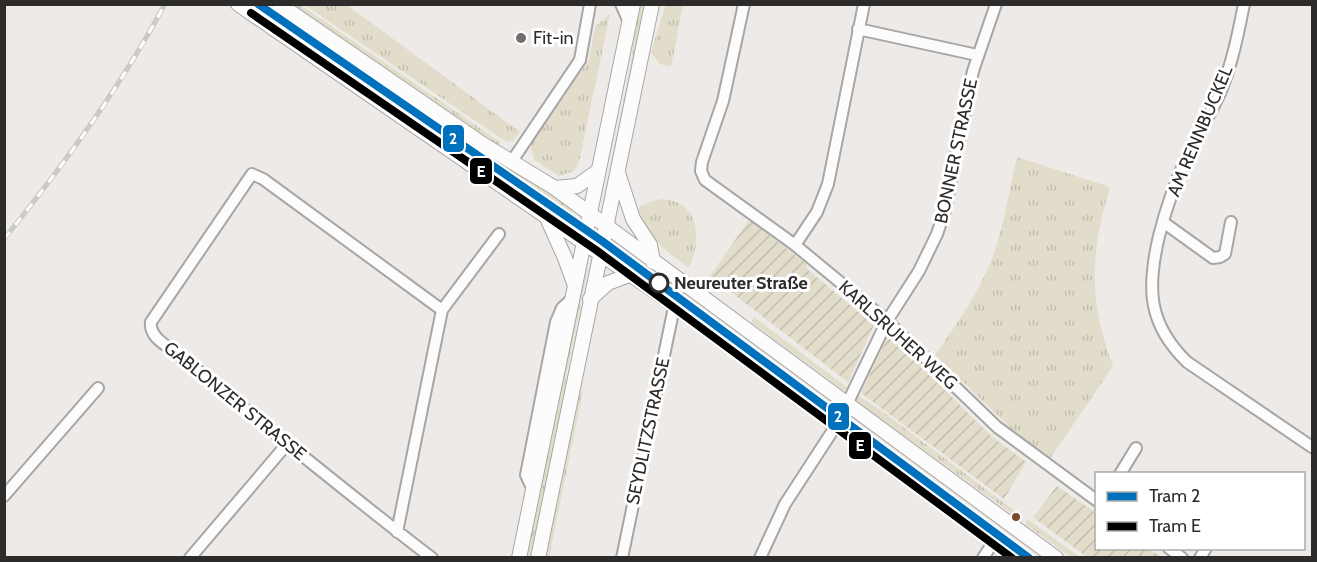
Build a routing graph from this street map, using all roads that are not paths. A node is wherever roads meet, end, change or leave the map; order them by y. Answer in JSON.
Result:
{"nodes":[{"id":1,"x":238,"y":4,"type":"edge"},
{"id":2,"x":279,"y":4,"type":"edge"},
{"id":3,"x":590,"y":4,"type":"edge"},
{"id":4,"x":621,"y":4,"type":"edge"},
{"id":5,"x":633,"y":4,"type":"edge"},
{"id":6,"x":652,"y":4,"type":"edge"},
{"id":7,"x":744,"y":4,"type":"edge"},
{"id":8,"x":864,"y":4,"type":"edge"},
{"id":9,"x":996,"y":4,"type":"edge"},
{"id":10,"x":1244,"y":4,"type":"edge"},
{"id":11,"x":629,"y":22,"type":"junction"},
{"id":12,"x":858,"y":29,"type":"junction"},
{"id":13,"x":977,"y":56,"type":"junction"},
{"id":14,"x":512,"y":161,"type":"junction"},
{"id":15,"x":617,"y":169,"type":"junction"},
{"id":16,"x":598,"y":171,"type":"junction"},
{"id":17,"x":555,"y":188,"type":"junction"},
{"id":18,"x":589,"y":214,"type":"junction"},
{"id":19,"x":546,"y":216,"type":"junction"},
{"id":20,"x":1163,"y":222,"type":"junction"},
{"id":21,"x":1231,"y":222,"type":"dead end"},
{"id":22,"x":605,"y":226,"type":"junction"},
{"id":23,"x":499,"y":234,"type":"dead end"},
{"id":24,"x":583,"y":241,"type":"junction"},
{"id":25,"x":795,"y":245,"type":"junction"},
{"id":26,"x":600,"y":253,"type":"junction"},
{"id":27,"x":654,"y":262,"type":"junction"},
{"id":28,"x":632,"y":274,"type":"junction"},
{"id":29,"x":573,"y":293,"type":"junction"},
{"id":30,"x":590,"y":299,"type":"junction"},
{"id":31,"x":676,"y":306,"type":"junction"},
{"id":32,"x":442,"y":310,"type":"junction"},
{"id":33,"x":887,"y":321,"type":"junction"},
{"id":34,"x":98,"y":388,"type":"dead end"},
{"id":35,"x":847,"y":404,"type":"junction"},
{"id":36,"x":837,"y":424,"type":"junction"},
{"id":37,"x":287,"y":444,"type":"junction"},
{"id":38,"x":1312,"y":447,"type":"edge"},
{"id":39,"x":1136,"y":448,"type":"dead end"},
{"id":40,"x":1120,"y":472,"type":"edge"},
{"id":41,"x":4,"y":496,"type":"edge"},
{"id":42,"x":1095,"y":499,"type":"edge"},
{"id":43,"x":397,"y":532,"type":"junction"},
{"id":44,"x":994,"y":541,"type":"junction"},
{"id":45,"x":190,"y":558,"type":"edge"},
{"id":46,"x":432,"y":558,"type":"edge"},
{"id":47,"x":519,"y":558,"type":"edge"},
{"id":48,"x":538,"y":558,"type":"edge"},
{"id":49,"x":622,"y":558,"type":"edge"},
{"id":50,"x":760,"y":558,"type":"edge"},
{"id":51,"x":983,"y":558,"type":"edge"},
{"id":52,"x":1017,"y":558,"type":"edge"},
{"id":53,"x":1056,"y":558,"type":"edge"}],
"edges":[{"from":1,"to":19,"type":"main road"},
{"from":2,"to":14,"type":"main road"},
{"from":3,"to":14,"type":"street"},
{"from":4,"to":11,"type":"street"},
{"from":5,"to":11,"type":"main road"},
{"from":6,"to":15,"type":"main road"},
{"from":7,"to":25,"type":"street","name":"KARLSRUHER WEG"},
{"from":8,"to":12,"type":"street"},
{"from":9,"to":13,"type":"street","name":"BONNER STRASSE"},
{"from":10,"to":20,"type":"street","name":"AM RENNBUCKEL"},
{"from":11,"to":16,"type":"main road"},
{"from":12,"to":13,"type":"street","name":"BONNER STRASSE"},
{"from":12,"to":25,"type":"street"},
{"from":13,"to":33,"type":"street","name":"BONNER STRASSE"},
{"from":14,"to":17,"type":"main road"},
{"from":15,"to":22,"type":"main road"},
{"from":15,"to":27,"type":"main road"},
{"from":16,"to":17,"type":"main road"},
{"from":16,"to":18,"type":"main road"},
{"from":17,"to":18,"type":"main road"},
{"from":18,"to":22,"type":"main road"},
{"from":18,"to":24,"type":"main road"},
{"from":19,"to":24,"type":"main road"},
{"from":19,"to":29,"type":"main road"},
{"from":20,"to":21,"type":"street"},
{"from":20,"to":38,"type":"street","name":"AM RENNBUCKEL"},
{"from":22,"to":26,"type":"main road"},
{"from":22,"to":27,"type":"main road"},
{"from":23,"to":32,"type":"street"},
{"from":24,"to":26,"type":"main road"},
{"from":24,"to":29,"type":"main road"},
{"from":25,"to":33,"type":"street","name":"KARLSRUHER WEG"},
{"from":26,"to":28,"type":"main road"},
{"from":26,"to":30,"type":"main road"},
{"from":27,"to":35,"type":"main road"},
{"from":28,"to":30,"type":"main road"},
{"from":28,"to":31,"type":"main road"},
{"from":29,"to":47,"type":"main road"},
{"from":30,"to":48,"type":"main road"},
{"from":31,"to":36,"type":"main road"},
{"from":31,"to":49,"type":"street","name":"SEYDLITZSTRASSE"},
{"from":32,"to":37,"type":"street","name":"GABLONZER STRASSE"},
{"from":32,"to":43,"type":"street"},
{"from":33,"to":35,"type":"street","name":"BONNER STRASSE"},
{"from":33,"to":42,"type":"street","name":"KARLSRUHER WEG"},
{"from":34,"to":41,"type":"street"},
{"from":35,"to":36,"type":"main road"},
{"from":35,"to":53,"type":"main road"},
{"from":36,"to":44,"type":"main road"},
{"from":36,"to":50,"type":"street"},
{"from":37,"to":43,"type":"street","name":"GABLONZER STRASSE"},
{"from":37,"to":45,"type":"street"},
{"from":39,"to":40,"type":"street"},
{"from":43,"to":46,"type":"street","name":"GABLONZER STRASSE"},
{"from":44,"to":51,"type":"street"},
{"from":44,"to":52,"type":"main road"}]}
